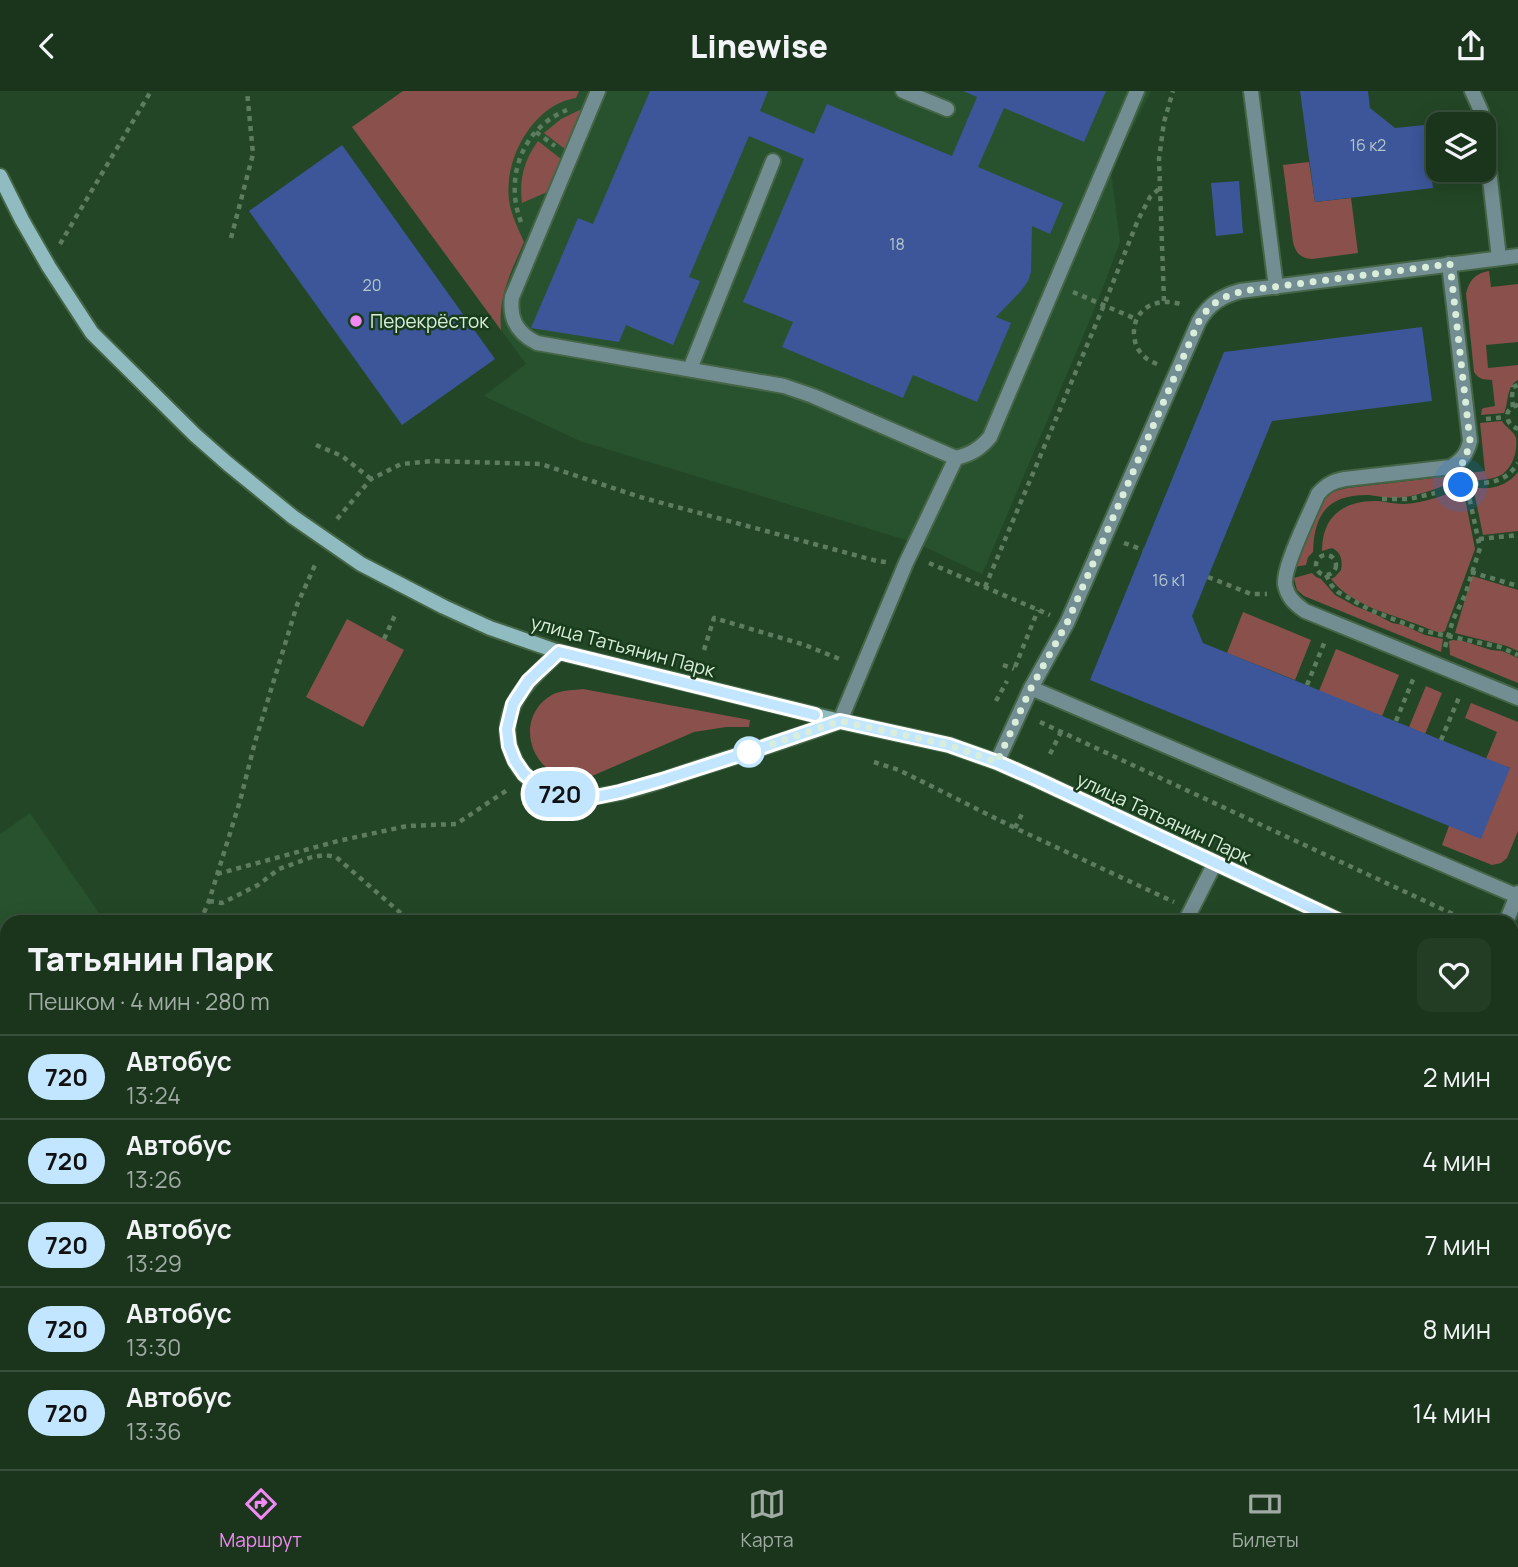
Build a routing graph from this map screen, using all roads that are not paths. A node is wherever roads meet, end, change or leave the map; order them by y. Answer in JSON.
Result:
{"nodes":[{"id":1,"x":904,"y":91,"type":"edge"},
{"id":2,"x":1137,"y":91,"type":"edge"},
{"id":3,"x":1251,"y":91,"type":"edge"},
{"id":4,"x":1472,"y":91,"type":"edge"},
{"id":5,"x":596,"y":97,"type":"edge"},
{"id":6,"x":947,"y":109,"type":"dead end"},
{"id":7,"x":1481,"y":112,"type":"edge"},
{"id":8,"x":773,"y":161,"type":"dead end"},
{"id":9,"x":0,"y":176,"type":"edge"},
{"id":10,"x":1490,"y":182,"type":"edge"},
{"id":11,"x":1518,"y":256,"type":"edge"},
{"id":12,"x":1499,"y":258,"type":"junction"},
{"id":13,"x":1450,"y":264,"type":"junction"},
{"id":14,"x":1276,"y":286,"type":"junction"},
{"id":15,"x":690,"y":369,"type":"junction"},
{"id":16,"x":956,"y":459,"type":"junction"},
{"id":17,"x":559,"y":652,"type":"junction"},
{"id":18,"x":1031,"y":688,"type":"junction"},
{"id":19,"x":1518,"y":698,"type":"edge"},
{"id":20,"x":840,"y":721,"type":"junction"},
{"id":21,"x":997,"y":762,"type":"junction"},
{"id":22,"x":1215,"y":863,"type":"junction"},
{"id":23,"x":1517,"y":894,"type":"edge"},
{"id":24,"x":1189,"y":915,"type":"edge"},
{"id":25,"x":1327,"y":915,"type":"edge"},
{"id":26,"x":1509,"y":915,"type":"edge"}],
"edges":[{"from":1,"to":6,"type":"lane"},
{"from":2,"to":16,"type":"lane"},
{"from":3,"to":14,"type":"lane"},
{"from":4,"to":7,"type":"lane"},
{"from":5,"to":15,"type":"lane"},
{"from":8,"to":15,"type":"lane"},
{"from":9,"to":17,"type":"street","name":"улица Татьянин Парк"},
{"from":10,"to":12,"type":"lane"},
{"from":11,"to":12,"type":"lane"},
{"from":12,"to":13,"type":"lane"},
{"from":13,"to":14,"type":"lane"},
{"from":13,"to":19,"type":"lane"},
{"from":14,"to":18,"type":"lane"},
{"from":15,"to":16,"type":"lane"},
{"from":16,"to":20,"type":"lane"},
{"from":17,"to":20,"type":"street","name":"улица Татьянин Парк"},
{"from":17,"to":20,"type":"lane"},
{"from":18,"to":21,"type":"lane"},
{"from":18,"to":23,"type":"lane"},
{"from":20,"to":21,"type":"street","name":"улица Татьянин Парк"},
{"from":21,"to":22,"type":"street","name":"улица Татьянин Парк"},
{"from":22,"to":24,"type":"lane"},
{"from":22,"to":25,"type":"street","name":"улица Татьянин Парк"},
{"from":23,"to":26,"type":"lane"}]}
